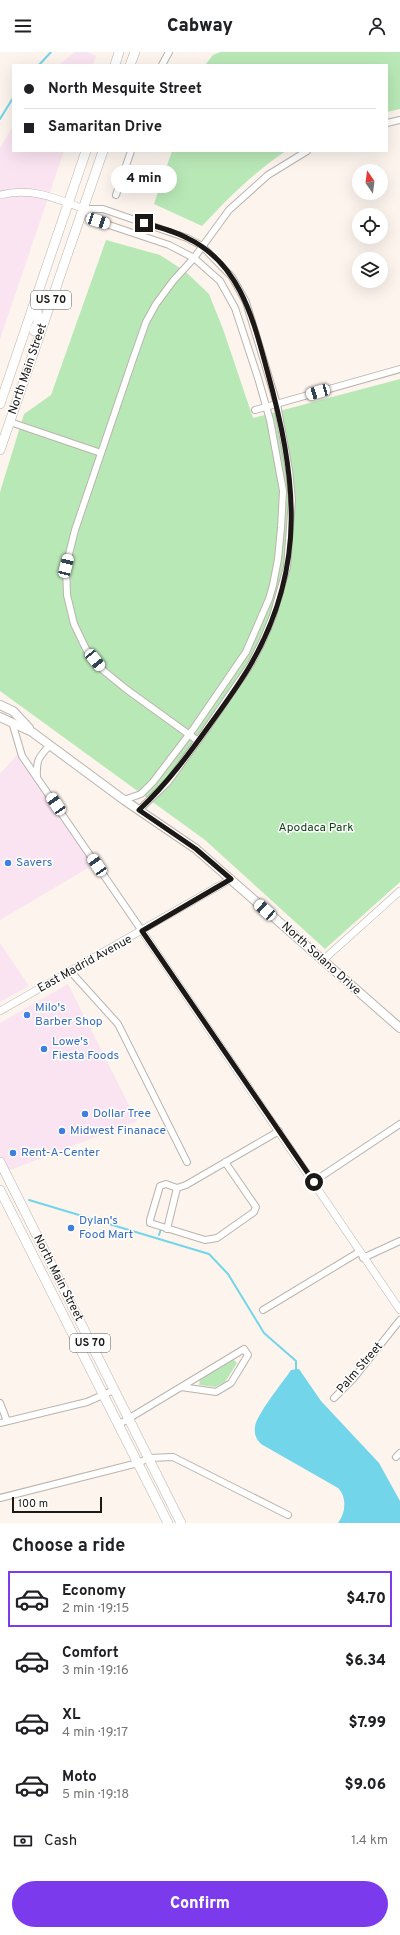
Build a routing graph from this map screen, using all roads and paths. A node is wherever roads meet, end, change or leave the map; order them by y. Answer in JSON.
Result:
{"nodes":[{"id":1,"x":119,"y":52,"type":"edge"},
{"id":2,"x":135,"y":52,"type":"edge"},
{"id":3,"x":169,"y":52,"type":"edge"},
{"id":4,"x":115,"y":64,"type":"edge"},
{"id":5,"x":130,"y":64,"type":"edge"},
{"id":6,"x":163,"y":64,"type":"edge"},
{"id":7,"x":400,"y":120,"type":"edge"},
{"id":8,"x":388,"y":123,"type":"edge"},
{"id":9,"x":86,"y":152,"type":"edge"},
{"id":10,"x":103,"y":152,"type":"edge"},
{"id":11,"x":131,"y":152,"type":"edge"},
{"id":12,"x":305,"y":152,"type":"edge"},
{"id":13,"x":0,"y":195,"type":"edge"},
{"id":14,"x":116,"y":195,"type":"dead end"},
{"id":15,"x":69,"y":203,"type":"junction"},
{"id":16,"x":84,"y":209,"type":"junction"},
{"id":17,"x":202,"y":246,"type":"junction"},
{"id":18,"x":194,"y":258,"type":"junction"},
{"id":19,"x":33,"y":307,"type":"junction"},
{"id":20,"x":30,"y":361,"type":"junction"},
{"id":21,"x":400,"y":369,"type":"edge"},
{"id":22,"x":0,"y":404,"type":"edge"},
{"id":23,"x":277,"y":404,"type":"junction"},
{"id":24,"x":266,"y":408,"type":"junction"},
{"id":25,"x":256,"y":410,"type":"dead end"},
{"id":26,"x":10,"y":422,"type":"junction"},
{"id":27,"x":0,"y":450,"type":"edge"},
{"id":28,"x":101,"y":453,"type":"junction"},
{"id":29,"x":282,"y":516,"type":"junction"},
{"id":30,"x":292,"y":516,"type":"junction"},
{"id":31,"x":264,"y":611,"type":"junction"},
{"id":32,"x":273,"y":616,"type":"junction"},
{"id":33,"x":0,"y":704,"type":"edge"},
{"id":34,"x":0,"y":717,"type":"edge"},
{"id":35,"x":12,"y":722,"type":"junction"},
{"id":36,"x":32,"y":732,"type":"junction"},
{"id":37,"x":189,"y":736,"type":"junction"},
{"id":38,"x":198,"y":741,"type":"junction"},
{"id":39,"x":50,"y":745,"type":"junction"},
{"id":40,"x":37,"y":777,"type":"junction"},
{"id":41,"x":124,"y":800,"type":"junction"},
{"id":42,"x":139,"y":810,"type":"junction"},
{"id":43,"x":231,"y":879,"type":"junction"},
{"id":44,"x":400,"y":891,"type":"edge"},
{"id":45,"x":142,"y":931,"type":"junction"},
{"id":46,"x":322,"y":961,"type":"junction"},
{"id":47,"x":71,"y":972,"type":"junction"},
{"id":48,"x":0,"y":1012,"type":"edge"},
{"id":49,"x":400,"y":1028,"type":"edge"},
{"id":50,"x":400,"y":1124,"type":"edge"},
{"id":51,"x":279,"y":1131,"type":"junction"},
{"id":52,"x":0,"y":1162,"type":"edge"},
{"id":53,"x":187,"y":1162,"type":"dead end"},
{"id":54,"x":225,"y":1162,"type":"junction"},
{"id":55,"x":314,"y":1182,"type":"junction"},
{"id":56,"x":177,"y":1188,"type":"junction"},
{"id":57,"x":0,"y":1190,"type":"edge"},
{"id":58,"x":167,"y":1229,"type":"junction"},
{"id":59,"x":400,"y":1241,"type":"edge"},
{"id":60,"x":361,"y":1255,"type":"junction"},
{"id":61,"x":264,"y":1310,"type":"dead end"},
{"id":62,"x":400,"y":1310,"type":"edge"},
{"id":63,"x":400,"y":1320,"type":"edge"},
{"id":64,"x":180,"y":1387,"type":"junction"},
{"id":65,"x":114,"y":1390,"type":"junction"},
{"id":66,"x":104,"y":1396,"type":"junction"},
{"id":67,"x":334,"y":1398,"type":"dead end"},
{"id":68,"x":0,"y":1404,"type":"edge"},
{"id":69,"x":129,"y":1419,"type":"junction"},
{"id":70,"x":7,"y":1421,"type":"junction"},
{"id":71,"x":0,"y":1423,"type":"edge"},
{"id":72,"x":118,"y":1424,"type":"junction"},
{"id":73,"x":149,"y":1458,"type":"junction"},
{"id":74,"x":138,"y":1463,"type":"junction"},
{"id":75,"x":0,"y":1498,"type":"edge"},
{"id":76,"x":288,"y":1515,"type":"dead end"},
{"id":77,"x":168,"y":1523,"type":"edge"},
{"id":78,"x":181,"y":1523,"type":"edge"}],
"edges":[{"from":1,"to":4,"type":"main road"},
{"from":2,"to":5,"type":"main road"},
{"from":3,"to":6,"type":"street"},
{"from":7,"to":8,"type":"street"},
{"from":9,"to":15,"type":"main road","name":"North Main Street","number":"US 70"},
{"from":10,"to":16,"type":"main road","name":"North Main Street","number":"US 70"},
{"from":11,"to":14,"type":"street"},
{"from":12,"to":17,"type":"street"},
{"from":13,"to":15,"type":"street"},
{"from":15,"to":16,"type":"street"},
{"from":15,"to":19,"type":"main road","name":"North Main Street","number":"US 70"},
{"from":16,"to":17,"type":"street"},
{"from":16,"to":18,"type":"street"},
{"from":16,"to":20,"type":"main road","name":"North Main Street","number":"US 70"},
{"from":17,"to":18,"type":"street"},
{"from":17,"to":23,"type":"street"},
{"from":18,"to":24,"type":"street"},
{"from":18,"to":28,"type":"street"},
{"from":19,"to":20,"type":"main road"},
{"from":19,"to":22,"type":"main road","name":"North Main Street","number":"US 70"},
{"from":20,"to":26,"type":"main road","name":"North Main Street","number":"US 70"},
{"from":21,"to":23,"type":"street"},
{"from":23,"to":24,"type":"street"},
{"from":23,"to":30,"type":"street"},
{"from":24,"to":25,"type":"street"},
{"from":24,"to":29,"type":"street"},
{"from":26,"to":27,"type":"main road","name":"North Main Street","number":"US 70"},
{"from":26,"to":28,"type":"street"},
{"from":28,"to":37,"type":"street"},
{"from":29,"to":30,"type":"street"},
{"from":29,"to":31,"type":"street"},
{"from":30,"to":32,"type":"street"},
{"from":31,"to":32,"type":"street"},
{"from":31,"to":37,"type":"street"},
{"from":32,"to":38,"type":"street"},
{"from":33,"to":36,"type":"main road","name":"North Solano Drive"},
{"from":34,"to":35,"type":"main road","name":"North Solano Drive"},
{"from":35,"to":36,"type":"main road","name":"North Solano Drive"},
{"from":35,"to":40,"type":"street"},
{"from":36,"to":39,"type":"main road","name":"North Solano Drive"},
{"from":37,"to":38,"type":"street"},
{"from":37,"to":41,"type":"street"},
{"from":38,"to":42,"type":"street"},
{"from":39,"to":40,"type":"street"},
{"from":39,"to":41,"type":"main road","name":"North Solano Drive"},
{"from":40,"to":45,"type":"street"},
{"from":41,"to":42,"type":"main road","name":"North Solano Drive"},
{"from":42,"to":43,"type":"main road","name":"North Solano Drive"},
{"from":43,"to":45,"type":"street","name":"East Madrid Avenue"},
{"from":43,"to":46,"type":"main road","name":"North Solano Drive"},
{"from":44,"to":46,"type":"street"},
{"from":45,"to":47,"type":"street","name":"East Madrid Avenue"},
{"from":45,"to":51,"type":"street"},
{"from":46,"to":49,"type":"main road","name":"North Solano Drive"},
{"from":47,"to":48,"type":"street","name":"East Madrid Avenue"},
{"from":47,"to":53,"type":"street"},
{"from":50,"to":55,"type":"street"},
{"from":51,"to":54,"type":"street"},
{"from":51,"to":55,"type":"street"},
{"from":52,"to":65,"type":"main road","name":"North Main Street","number":"US 70"},
{"from":54,"to":56,"type":"street"},
{"from":54,"to":58,"type":"street"},
{"from":55,"to":60,"type":"street"},
{"from":56,"to":58,"type":"street"},
{"from":56,"to":58,"type":"street"},
{"from":57,"to":66,"type":"main road","name":"North Main Street","number":"US 70"},
{"from":59,"to":60,"type":"street"},
{"from":60,"to":61,"type":"street"},
{"from":60,"to":62,"type":"street"},
{"from":63,"to":67,"type":"street","name":"Palm Street"},
{"from":64,"to":64,"type":"street"},
{"from":64,"to":69,"type":"street"},
{"from":65,"to":66,"type":"street"},
{"from":65,"to":69,"type":"main road","name":"North Main Street","number":"US 70"},
{"from":66,"to":70,"type":"street"},
{"from":66,"to":72,"type":"main road","name":"North Main Street","number":"US 70"},
{"from":68,"to":70,"type":"street"},
{"from":69,"to":72,"type":"street"},
{"from":69,"to":73,"type":"main road","name":"North Main Street","number":"US 70"},
{"from":70,"to":71,"type":"street"},
{"from":72,"to":74,"type":"main road","name":"North Main Street","number":"US 70"},
{"from":73,"to":74,"type":"street"},
{"from":73,"to":76,"type":"street"},
{"from":73,"to":78,"type":"main road","name":"North Main Street","number":"US 70"},
{"from":74,"to":75,"type":"street"},
{"from":74,"to":77,"type":"main road","name":"North Main Street","number":"US 70"}]}
